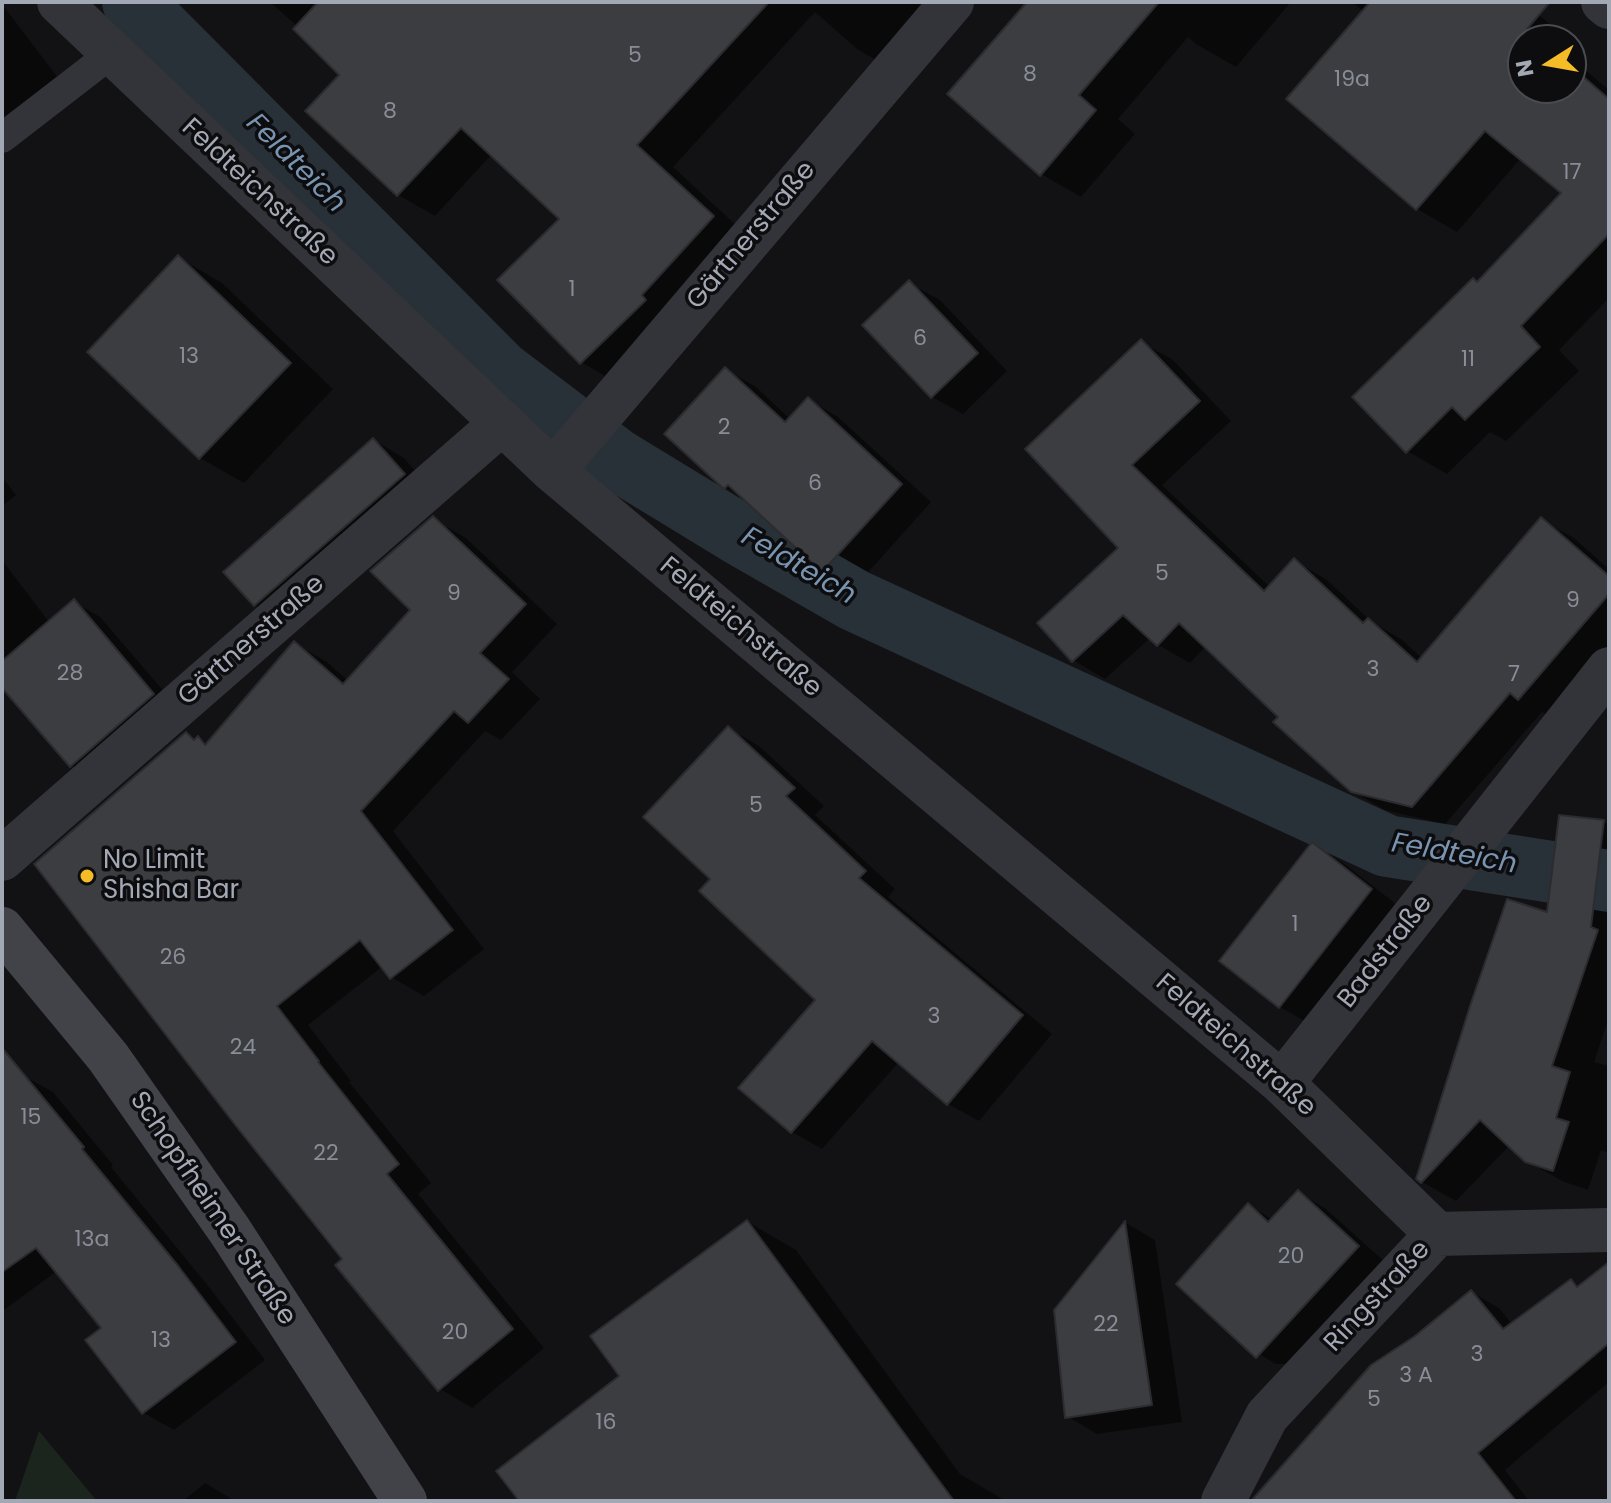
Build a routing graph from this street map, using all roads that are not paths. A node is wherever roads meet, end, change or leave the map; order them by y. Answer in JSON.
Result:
{"nodes":[{"id":1,"x":59,"y":2,"type":"edge"},
{"id":2,"x":952,"y":2,"type":"edge"},
{"id":3,"x":1603,"y":2,"type":"edge"},
{"id":4,"x":1609,"y":7,"type":"edge"},
{"id":5,"x":112,"y":53,"type":"junction"},
{"id":6,"x":2,"y":138,"type":"edge"},
{"id":7,"x":502,"y":423,"type":"junction"},
{"id":8,"x":561,"y":461,"type":"junction"},
{"id":9,"x":1609,"y":669,"type":"edge"},
{"id":10,"x":2,"y":859,"type":"edge"},
{"id":11,"x":2,"y":929,"type":"edge"},
{"id":12,"x":1282,"y":1083,"type":"junction"},
{"id":13,"x":1609,"y":1230,"type":"edge"},
{"id":14,"x":1437,"y":1234,"type":"junction"},
{"id":15,"x":405,"y":1501,"type":"edge"},
{"id":16,"x":1223,"y":1501,"type":"edge"}],
"edges":[{"from":1,"to":5,"type":"street","name":"Feldteichstraße"},
{"from":2,"to":8,"type":"street","name":"Gärtnerstraße"},
{"from":3,"to":4,"type":"street"},
{"from":5,"to":6,"type":"lane"},
{"from":5,"to":7,"type":"street","name":"Feldteichstraße"},
{"from":7,"to":8,"type":"street","name":"Feldteichstraße"},
{"from":7,"to":10,"type":"street","name":"Gärtnerstraße"},
{"from":8,"to":12,"type":"street","name":"Feldteichstraße"},
{"from":9,"to":12,"type":"street","name":"Badstraße"},
{"from":11,"to":15,"type":"main road","name":"Schopfheimer Straße"},
{"from":12,"to":14,"type":"street","name":"Feldteichstraße"},
{"from":13,"to":14,"type":"street","name":"Ringstraße"},
{"from":14,"to":16,"type":"street","name":"Ringstraße"}]}
